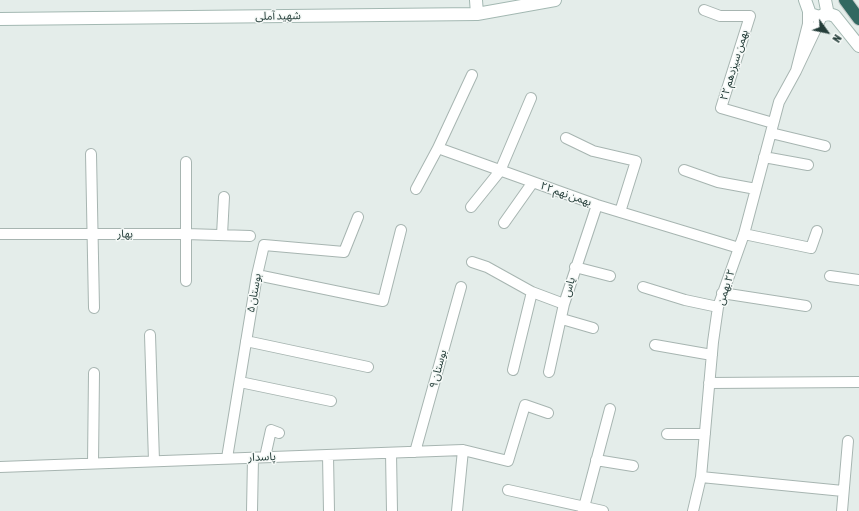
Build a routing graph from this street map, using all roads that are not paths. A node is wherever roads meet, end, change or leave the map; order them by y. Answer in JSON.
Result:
{"nodes":[{"id":1,"x":476,"y":0,"type":"edge"},
{"id":2,"x":555,"y":0,"type":"edge"},
{"id":3,"x":825,"y":0,"type":"edge"},
{"id":4,"x":845,"y":0,"type":"edge"},
{"id":5,"x":806,"y":5,"type":"edge"},
{"id":6,"x":704,"y":10,"type":"dead end"},
{"id":7,"x":477,"y":14,"type":"junction"},
{"id":8,"x":823,"y":16,"type":"junction"},
{"id":9,"x":0,"y":19,"type":"edge"},
{"id":10,"x":859,"y":19,"type":"edge"},
{"id":11,"x":859,"y":46,"type":"edge"},
{"id":12,"x":796,"y":71,"type":"junction"},
{"id":13,"x":472,"y":75,"type":"dead end"},
{"id":14,"x":531,"y":98,"type":"dead end"},
{"id":15,"x":773,"y":123,"type":"junction"},
{"id":16,"x":771,"y":133,"type":"junction"},
{"id":17,"x":566,"y":138,"type":"dead end"},
{"id":18,"x":825,"y":146,"type":"dead end"},
{"id":19,"x":438,"y":148,"type":"junction"},
{"id":20,"x":92,"y":154,"type":"dead end"},
{"id":21,"x":764,"y":157,"type":"junction"},
{"id":22,"x":186,"y":162,"type":"dead end"},
{"id":23,"x":808,"y":165,"type":"dead end"},
{"id":24,"x":684,"y":170,"type":"dead end"},
{"id":25,"x":500,"y":171,"type":"junction"},
{"id":26,"x":533,"y":182,"type":"junction"},
{"id":27,"x":416,"y":189,"type":"dead end"},
{"id":28,"x":756,"y":189,"type":"junction"},
{"id":29,"x":224,"y":196,"type":"dead end"},
{"id":30,"x":597,"y":205,"type":"junction"},
{"id":31,"x":471,"y":207,"type":"dead end"},
{"id":32,"x":620,"y":212,"type":"junction"},
{"id":33,"x":358,"y":217,"type":"dead end"},
{"id":34,"x":504,"y":223,"type":"dead end"},
{"id":35,"x":401,"y":230,"type":"dead end"},
{"id":36,"x":817,"y":231,"type":"dead end"},
{"id":37,"x":0,"y":234,"type":"edge"},
{"id":38,"x":186,"y":234,"type":"junction"},
{"id":39,"x":744,"y":234,"type":"junction"},
{"id":40,"x":93,"y":235,"type":"junction"},
{"id":41,"x":222,"y":235,"type":"junction"},
{"id":42,"x":250,"y":236,"type":"dead end"},
{"id":43,"x":740,"y":248,"type":"junction"},
{"id":44,"x":472,"y":262,"type":"dead end"},
{"id":45,"x":575,"y":267,"type":"junction"},
{"id":46,"x":257,"y":275,"type":"junction"},
{"id":47,"x":610,"y":276,"type":"dead end"},
{"id":48,"x":830,"y":276,"type":"dead end"},
{"id":49,"x":859,"y":280,"type":"edge"},
{"id":50,"x":186,"y":281,"type":"dead end"},
{"id":51,"x":461,"y":287,"type":"dead end"},
{"id":52,"x":643,"y":287,"type":"dead end"},
{"id":53,"x":532,"y":292,"type":"junction"},
{"id":54,"x":722,"y":294,"type":"junction"},
{"id":55,"x":564,"y":304,"type":"junction"},
{"id":56,"x":806,"y":306,"type":"dead end"},
{"id":57,"x":718,"y":307,"type":"junction"},
{"id":58,"x":94,"y":308,"type":"dead end"},
{"id":59,"x":562,"y":318,"type":"junction"},
{"id":60,"x":593,"y":328,"type":"dead end"},
{"id":61,"x":150,"y":335,"type":"dead end"},
{"id":62,"x":246,"y":341,"type":"junction"},
{"id":63,"x":656,"y":345,"type":"dead end"},
{"id":64,"x":712,"y":355,"type":"junction"},
{"id":65,"x":368,"y":367,"type":"dead end"},
{"id":66,"x":513,"y":370,"type":"dead end"},
{"id":67,"x":549,"y":372,"type":"dead end"},
{"id":68,"x":94,"y":373,"type":"dead end"},
{"id":69,"x":240,"y":382,"type":"junction"},
{"id":70,"x":859,"y":382,"type":"edge"},
{"id":71,"x":709,"y":383,"type":"junction"},
{"id":72,"x":331,"y":401,"type":"dead end"},
{"id":73,"x":610,"y":409,"type":"dead end"},
{"id":74,"x":548,"y":413,"type":"dead end"},
{"id":75,"x":279,"y":433,"type":"dead end"},
{"id":76,"x":667,"y":434,"type":"dead end"},
{"id":77,"x":705,"y":434,"type":"junction"},
{"id":78,"x":848,"y":441,"type":"dead end"},
{"id":79,"x":462,"y":450,"type":"junction"},
{"id":80,"x":416,"y":452,"type":"junction"},
{"id":81,"x":391,"y":453,"type":"junction"},
{"id":82,"x":328,"y":455,"type":"junction"},
{"id":83,"x":266,"y":457,"type":"junction"},
{"id":84,"x":227,"y":458,"type":"junction"},
{"id":85,"x":253,"y":458,"type":"junction"},
{"id":86,"x":596,"y":460,"type":"junction"},
{"id":87,"x":154,"y":461,"type":"junction"},
{"id":88,"x":93,"y":463,"type":"junction"},
{"id":89,"x":0,"y":466,"type":"edge"},
{"id":90,"x":633,"y":466,"type":"dead end"},
{"id":91,"x":701,"y":477,"type":"junction"},
{"id":92,"x":508,"y":490,"type":"dead end"},
{"id":93,"x":843,"y":491,"type":"junction"},
{"id":94,"x":583,"y":509,"type":"edge"},
{"id":95,"x":252,"y":511,"type":"edge"},
{"id":96,"x":329,"y":511,"type":"edge"},
{"id":97,"x":392,"y":511,"type":"edge"},
{"id":98,"x":457,"y":511,"type":"edge"},
{"id":99,"x":603,"y":511,"type":"edge"},
{"id":100,"x":693,"y":511,"type":"edge"},
{"id":101,"x":842,"y":511,"type":"edge"}],
"edges":[{"from":1,"to":7,"type":"main road"},
{"from":2,"to":7,"type":"main road","name":"شهید آملی"},
{"from":3,"to":8,"type":"main road"},
{"from":4,"to":10,"type":"highway"},
{"from":5,"to":8,"type":"main road"},
{"from":5,"to":12,"type":"street"},
{"from":6,"to":15,"type":"street","name":"۲۲ بهمن سیزدهم"},
{"from":7,"to":9,"type":"main road","name":"شهید آملی"},
{"from":8,"to":11,"type":"main road"},
{"from":8,"to":12,"type":"street"},
{"from":12,"to":15,"type":"street","name":"٢٢ بهمن"},
{"from":13,"to":19,"type":"street"},
{"from":14,"to":25,"type":"street"},
{"from":15,"to":16,"type":"street","name":"٢٢ بهمن"},
{"from":16,"to":18,"type":"street"},
{"from":16,"to":21,"type":"street","name":"٢٢ بهمن"},
{"from":17,"to":32,"type":"street"},
{"from":19,"to":25,"type":"street","name":"۲۲ بهمن نهم"},
{"from":19,"to":27,"type":"street"},
{"from":20,"to":40,"type":"street"},
{"from":21,"to":23,"type":"street"},
{"from":21,"to":28,"type":"street","name":"٢٢ بهمن"},
{"from":22,"to":38,"type":"street"},
{"from":24,"to":28,"type":"street"},
{"from":25,"to":26,"type":"street","name":"۲۲ بهمن نهم"},
{"from":25,"to":31,"type":"street"},
{"from":26,"to":30,"type":"street","name":"۲۲ بهمن نهم"},
{"from":26,"to":34,"type":"street"},
{"from":28,"to":39,"type":"street","name":"٢٢ بهمن"},
{"from":29,"to":41,"type":"street"},
{"from":30,"to":32,"type":"street","name":"۲۲ بهمن نهم"},
{"from":30,"to":45,"type":"street","name":"یاس"},
{"from":32,"to":43,"type":"street","name":"۲۲ بهمن نهم"},
{"from":33,"to":46,"type":"street","name":"بوستان ۵"},
{"from":35,"to":46,"type":"street"},
{"from":36,"to":39,"type":"street"},
{"from":37,"to":40,"type":"street","name":"بهار"},
{"from":38,"to":40,"type":"street","name":"بهار"},
{"from":38,"to":41,"type":"street","name":"بهار"},
{"from":38,"to":50,"type":"street"},
{"from":39,"to":43,"type":"street","name":"٢٢ بهمن"},
{"from":40,"to":58,"type":"street"},
{"from":41,"to":42,"type":"street","name":"بهار"},
{"from":43,"to":54,"type":"street","name":"٢٢ بهمن"},
{"from":44,"to":53,"type":"street"},
{"from":45,"to":47,"type":"street"},
{"from":45,"to":55,"type":"street","name":"یاس"},
{"from":46,"to":62,"type":"street","name":"بوستان ۵"},
{"from":48,"to":49,"type":"street"},
{"from":51,"to":80,"type":"street","name":"بوستان ۹"},
{"from":52,"to":57,"type":"street"},
{"from":53,"to":55,"type":"street"},
{"from":53,"to":66,"type":"street"},
{"from":54,"to":56,"type":"street"},
{"from":54,"to":57,"type":"street","name":"٢٢ بهمن"},
{"from":55,"to":59,"type":"street","name":"یاس"},
{"from":57,"to":64,"type":"street","name":"٢٢ بهمن"},
{"from":59,"to":60,"type":"street"},
{"from":59,"to":67,"type":"street","name":"یاس"},
{"from":61,"to":87,"type":"street"},
{"from":62,"to":65,"type":"street"},
{"from":62,"to":69,"type":"street","name":"بوستان ۵"},
{"from":63,"to":64,"type":"street"},
{"from":64,"to":71,"type":"street","name":"٢٢ بهمن"},
{"from":68,"to":88,"type":"street"},
{"from":69,"to":72,"type":"street"},
{"from":69,"to":84,"type":"street","name":"بوستان ۵"},
{"from":70,"to":71,"type":"street"},
{"from":71,"to":77,"type":"street","name":"٢٢ بهمن"},
{"from":73,"to":86,"type":"street"},
{"from":74,"to":79,"type":"street","name":"پاسدار"},
{"from":75,"to":83,"type":"street"},
{"from":76,"to":77,"type":"street"},
{"from":77,"to":91,"type":"street","name":"٢٢ بهمن"},
{"from":78,"to":93,"type":"street"},
{"from":79,"to":80,"type":"street","name":"پاسدار"},
{"from":79,"to":98,"type":"street"},
{"from":80,"to":81,"type":"street","name":"پاسدار"},
{"from":81,"to":82,"type":"street","name":"پاسدار"},
{"from":81,"to":97,"type":"street"},
{"from":82,"to":83,"type":"street","name":"پاسدار"},
{"from":82,"to":96,"type":"street"},
{"from":83,"to":85,"type":"street","name":"پاسدار"},
{"from":84,"to":85,"type":"street","name":"پاسدار"},
{"from":84,"to":87,"type":"street","name":"پاسدار"},
{"from":85,"to":95,"type":"street"},
{"from":86,"to":90,"type":"street"},
{"from":86,"to":94,"type":"street"},
{"from":87,"to":88,"type":"street","name":"پاسدار"},
{"from":88,"to":89,"type":"street","name":"پاسدار"},
{"from":91,"to":93,"type":"street"},
{"from":91,"to":100,"type":"street","name":"٢٢ بهمن"},
{"from":92,"to":94,"type":"street"},
{"from":93,"to":101,"type":"street"},
{"from":94,"to":99,"type":"street"}]}
